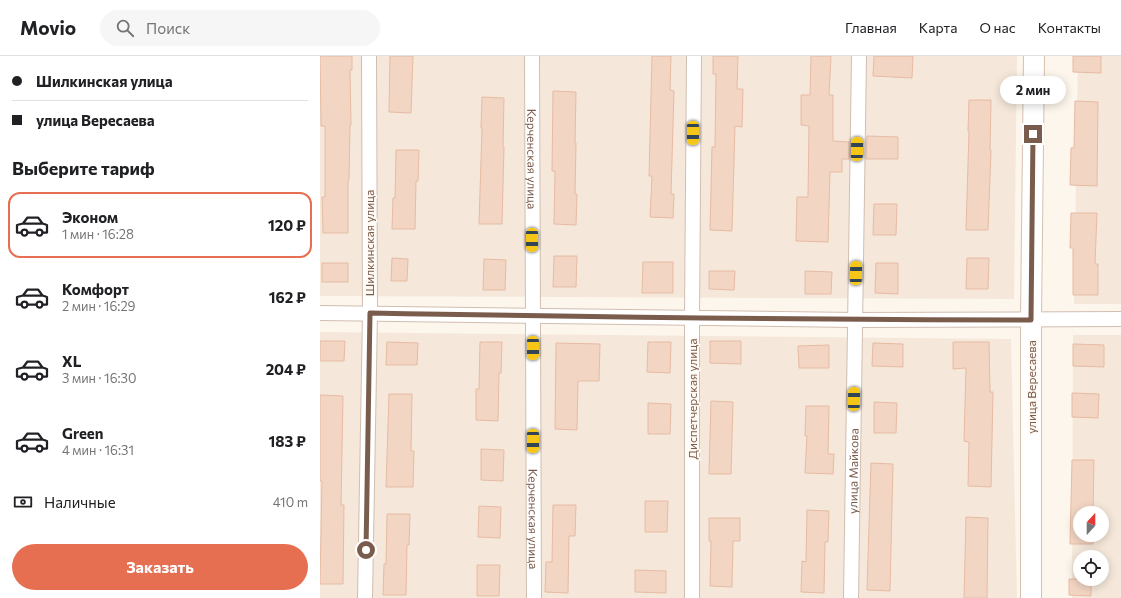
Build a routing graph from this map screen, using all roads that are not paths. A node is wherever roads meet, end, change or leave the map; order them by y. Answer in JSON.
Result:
{"nodes":[{"id":1,"x":369,"y":56,"type":"edge"},
{"id":2,"x":532,"y":56,"type":"edge"},
{"id":3,"x":694,"y":56,"type":"edge"},
{"id":4,"x":859,"y":56,"type":"edge"},
{"id":5,"x":1034,"y":56,"type":"edge"},
{"id":6,"x":320,"y":313,"type":"edge"},
{"id":7,"x":370,"y":313,"type":"junction"},
{"id":8,"x":533,"y":316,"type":"junction"},
{"id":9,"x":692,"y":318,"type":"junction"},
{"id":10,"x":1121,"y":319,"type":"edge"},
{"id":11,"x":855,"y":320,"type":"junction"},
{"id":12,"x":1031,"y":320,"type":"junction"},
{"id":13,"x":365,"y":598,"type":"edge"},
{"id":14,"x":534,"y":598,"type":"edge"},
{"id":15,"x":692,"y":598,"type":"edge"},
{"id":16,"x":851,"y":598,"type":"edge"},
{"id":17,"x":1031,"y":598,"type":"edge"}],
"edges":[{"from":1,"to":7,"type":"street","name":"Шилкинская улица"},
{"from":2,"to":8,"type":"street","name":"Керченская улица"},
{"from":3,"to":9,"type":"street","name":"Диспетчерская улица"},
{"from":4,"to":11,"type":"street","name":"улица Майкова"},
{"from":5,"to":12,"type":"street","name":"улица Вересаева"},
{"from":6,"to":7,"type":"street"},
{"from":7,"to":8,"type":"street"},
{"from":7,"to":13,"type":"street","name":"Шилкинская улица"},
{"from":8,"to":9,"type":"street"},
{"from":8,"to":14,"type":"street","name":"Керченская улица"},
{"from":9,"to":11,"type":"street"},
{"from":9,"to":15,"type":"street","name":"Диспетчерская улица"},
{"from":10,"to":12,"type":"street"},
{"from":11,"to":12,"type":"street"},
{"from":11,"to":16,"type":"street","name":"улица Майкова"},
{"from":12,"to":17,"type":"street","name":"улица Вересаева"}]}
